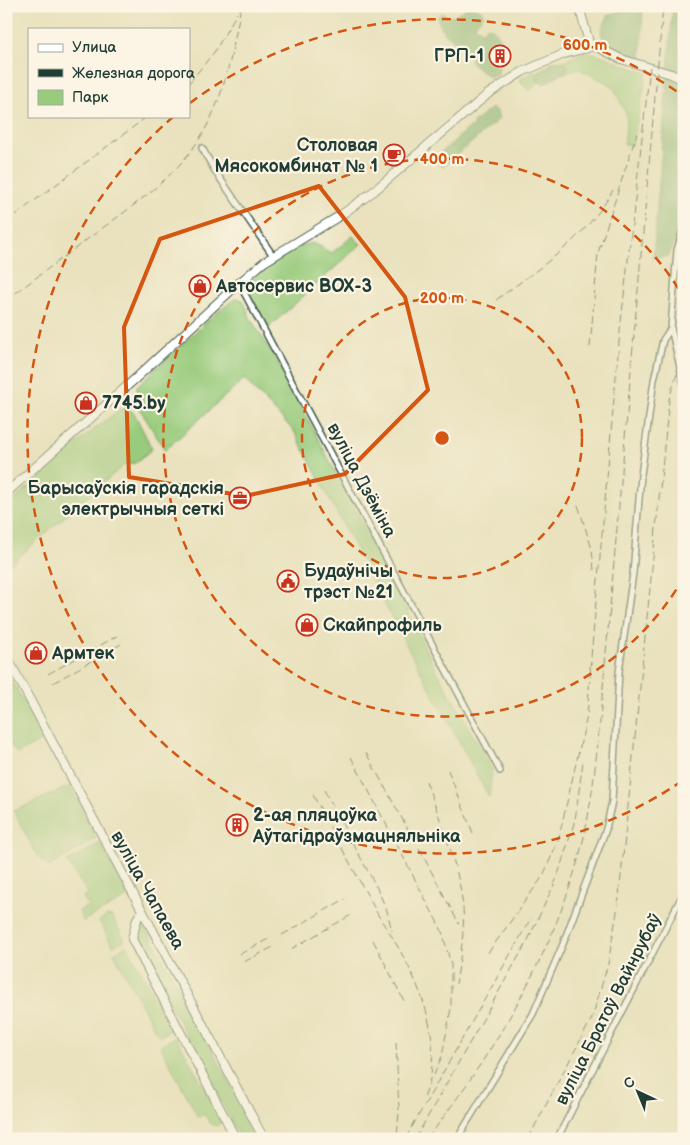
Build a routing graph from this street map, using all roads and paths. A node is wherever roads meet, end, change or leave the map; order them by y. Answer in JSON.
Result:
{"nodes":[{"id":1,"x":579,"y":6,"type":"edge"},
{"id":2,"x":590,"y":46,"type":"junction"},
{"id":3,"x":684,"y":80,"type":"edge"},
{"id":4,"x":202,"y":148,"type":"dead end"},
{"id":5,"x":684,"y":227,"type":"edge"},
{"id":6,"x":274,"y":257,"type":"junction"},
{"id":7,"x":239,"y":283,"type":"junction"},
{"id":8,"x":671,"y":328,"type":"junction"},
{"id":9,"x":684,"y":384,"type":"edge"},
{"id":10,"x":6,"y":493,"type":"edge"},
{"id":11,"x":6,"y":655,"type":"edge"},
{"id":12,"x":500,"y":771,"type":"dead end"},
{"id":13,"x":684,"y":892,"type":"edge"},
{"id":14,"x":142,"y":911,"type":"junction"},
{"id":15,"x":236,"y":1139,"type":"edge"},
{"id":16,"x":264,"y":1139,"type":"edge"},
{"id":17,"x":457,"y":1139,"type":"edge"},
{"id":18,"x":557,"y":1139,"type":"edge"}],
"edges":[{"from":1,"to":2,"type":"street"},
{"from":2,"to":3,"type":"street"},
{"from":2,"to":6,"type":"street"},
{"from":4,"to":6,"type":"street"},
{"from":5,"to":8,"type":"street"},
{"from":6,"to":7,"type":"street"},
{"from":7,"to":10,"type":"street"},
{"from":7,"to":12,"type":"street","name":"вуліца Дзёміна"},
{"from":8,"to":9,"type":"street"},
{"from":8,"to":17,"type":"street"},
{"from":11,"to":14,"type":"street","name":"вуліца Чапаева"},
{"from":13,"to":18,"type":"street","name":"вуліца Братоў Вайнрубаў"},
{"from":14,"to":15,"type":"street"},
{"from":14,"to":16,"type":"street","name":"вуліца Чапаева"}]}
